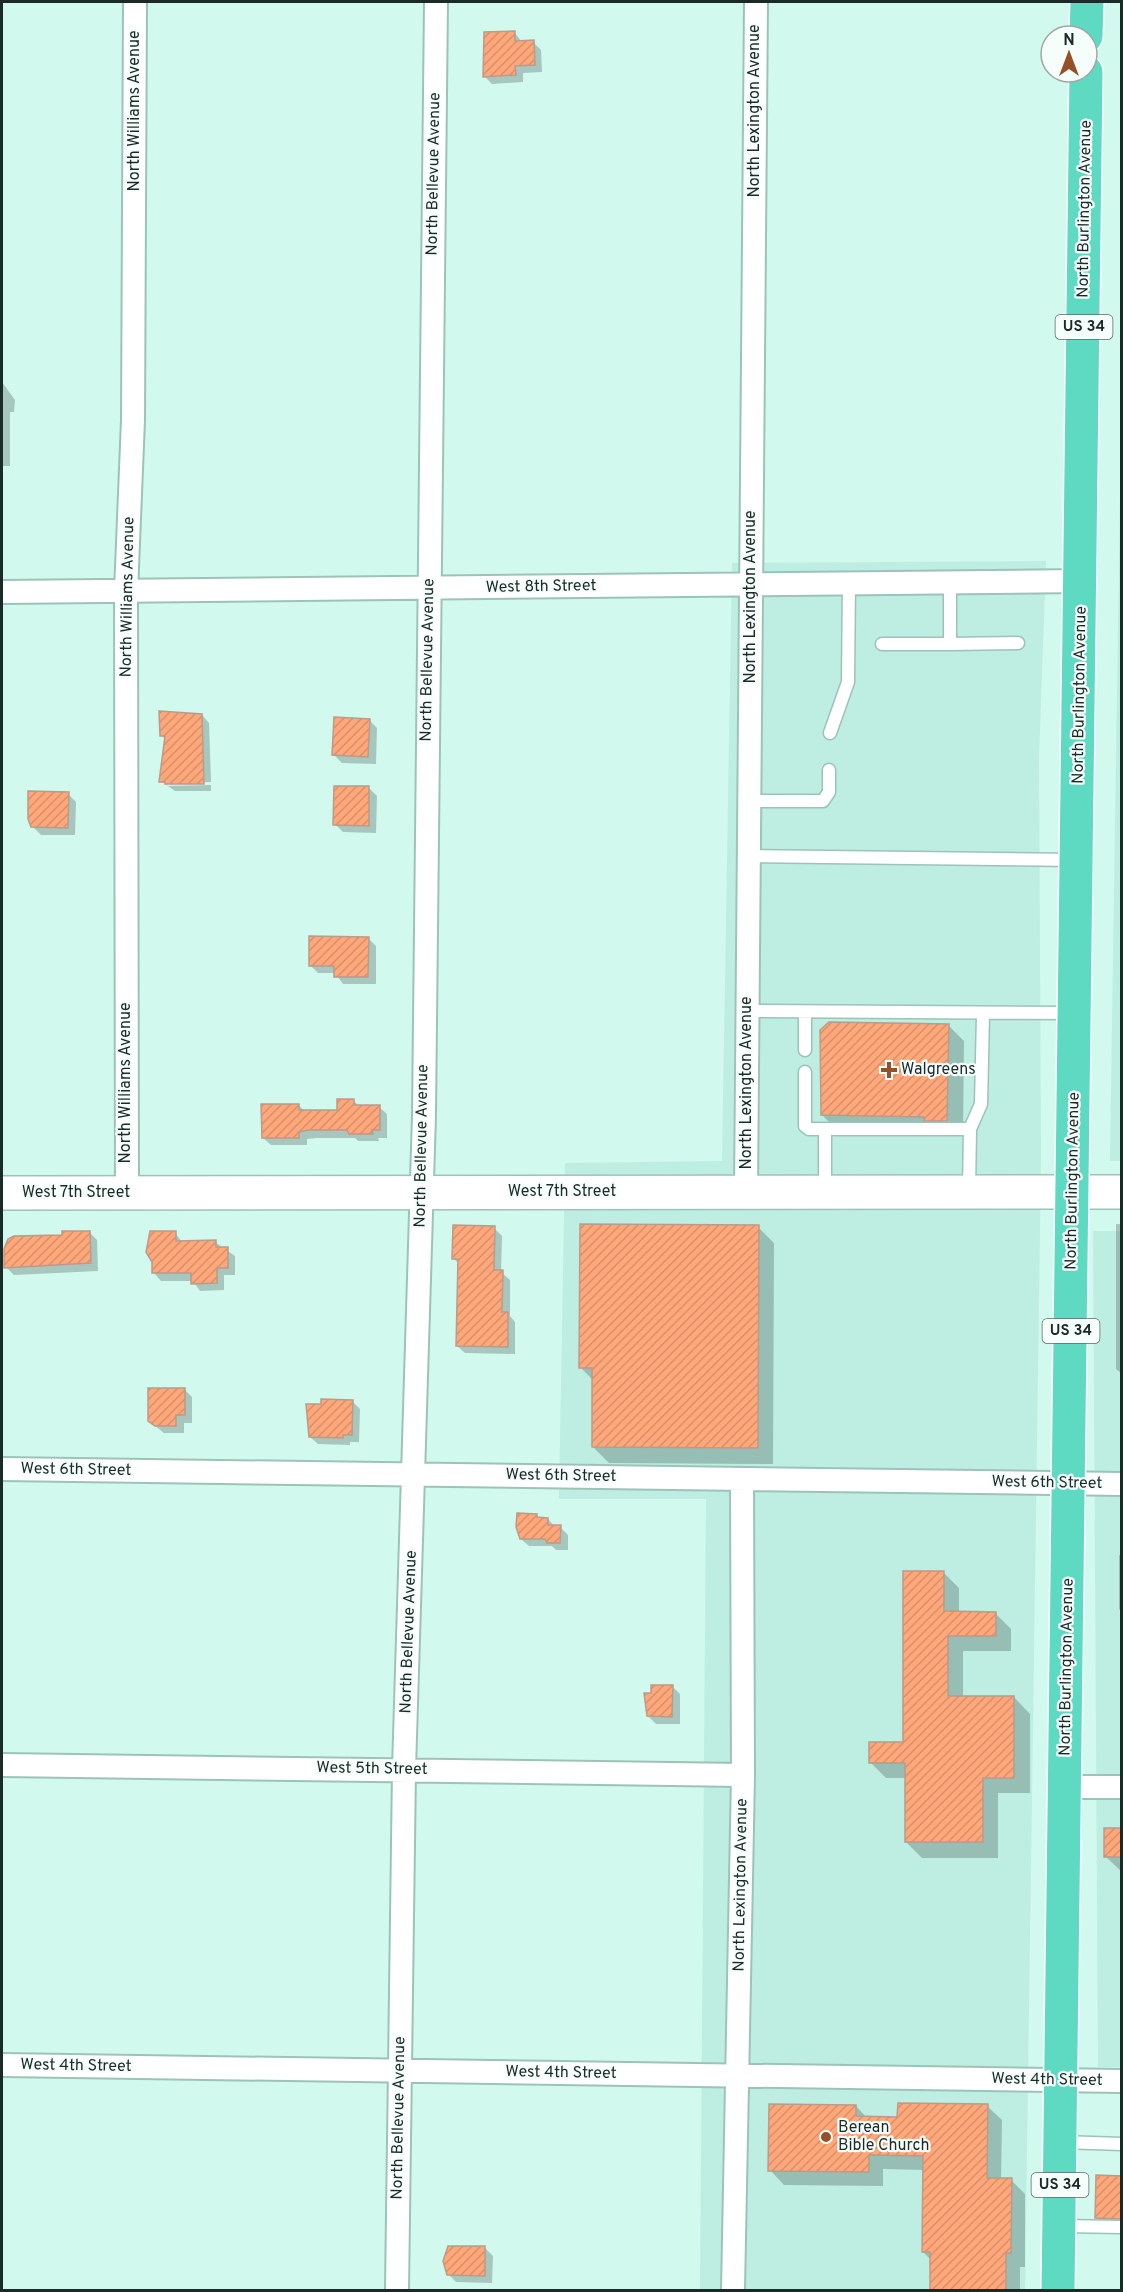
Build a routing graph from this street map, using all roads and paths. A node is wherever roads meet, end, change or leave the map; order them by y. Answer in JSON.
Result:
{"nodes":[{"id":1,"x":135,"y":2,"type":"edge"},
{"id":2,"x":436,"y":2,"type":"edge"},
{"id":3,"x":756,"y":2,"type":"edge"},
{"id":4,"x":1087,"y":2,"type":"edge"},
{"id":5,"x":1086,"y":24,"type":"edge"},
{"id":6,"x":1086,"y":84,"type":"edge"},
{"id":7,"x":1081,"y":581,"type":"junction"},
{"id":8,"x":950,"y":582,"type":"junction"},
{"id":9,"x":751,"y":583,"type":"junction"},
{"id":10,"x":849,"y":583,"type":"junction"},
{"id":11,"x":429,"y":589,"type":"junction"},
{"id":12,"x":2,"y":592,"type":"edge"},
{"id":13,"x":126,"y":592,"type":"junction"},
{"id":14,"x":882,"y":644,"type":"dead end"},
{"id":15,"x":950,"y":644,"type":"junction"},
{"id":16,"x":1018,"y":644,"type":"dead end"},
{"id":17,"x":830,"y":733,"type":"dead end"},
{"id":18,"x":829,"y":770,"type":"dead end"},
{"id":19,"x":750,"y":801,"type":"junction"},
{"id":20,"x":749,"y":856,"type":"junction"},
{"id":21,"x":1078,"y":860,"type":"junction"},
{"id":22,"x":748,"y":1011,"type":"junction"},
{"id":23,"x":805,"y":1012,"type":"junction"},
{"id":24,"x":1076,"y":1013,"type":"junction"},
{"id":25,"x":982,"y":1015,"type":"dead end"},
{"id":26,"x":805,"y":1050,"type":"dead end"},
{"id":27,"x":805,"y":1072,"type":"dead end"},
{"id":28,"x":825,"y":1129,"type":"junction"},
{"id":29,"x":970,"y":1130,"type":"junction"},
{"id":30,"x":422,"y":1192,"type":"junction"},
{"id":31,"x":746,"y":1192,"type":"junction"},
{"id":32,"x":825,"y":1192,"type":"junction"},
{"id":33,"x":969,"y":1192,"type":"junction"},
{"id":34,"x":1073,"y":1192,"type":"junction"},
{"id":35,"x":1122,"y":1192,"type":"edge"},
{"id":36,"x":2,"y":1193,"type":"edge"},
{"id":37,"x":127,"y":1193,"type":"junction"},
{"id":38,"x":2,"y":1468,"type":"edge"},
{"id":39,"x":414,"y":1474,"type":"junction"},
{"id":40,"x":742,"y":1479,"type":"junction"},
{"id":41,"x":1068,"y":1483,"type":"junction"},
{"id":42,"x":1122,"y":1484,"type":"edge"},
{"id":43,"x":2,"y":1765,"type":"edge"},
{"id":44,"x":404,"y":1769,"type":"junction"},
{"id":45,"x":743,"y":1775,"type":"junction"},
{"id":46,"x":1066,"y":1787,"type":"junction"},
{"id":47,"x":1122,"y":1787,"type":"edge"},
{"id":48,"x":2,"y":2065,"type":"edge"},
{"id":49,"x":399,"y":2071,"type":"junction"},
{"id":50,"x":737,"y":2076,"type":"junction"},
{"id":51,"x":1062,"y":2080,"type":"junction"},
{"id":52,"x":1122,"y":2081,"type":"edge"},
{"id":53,"x":1061,"y":2142,"type":"junction"},
{"id":54,"x":1122,"y":2144,"type":"edge"},
{"id":55,"x":1059,"y":2226,"type":"junction"},
{"id":56,"x":1122,"y":2227,"type":"edge"},
{"id":57,"x":397,"y":2290,"type":"edge"},
{"id":58,"x":733,"y":2290,"type":"edge"},
{"id":59,"x":1058,"y":2290,"type":"edge"}],
"edges":[{"from":1,"to":13,"type":"street","name":"North Williams Avenue"},
{"from":2,"to":11,"type":"street","name":"North Bellevue Avenue"},
{"from":3,"to":9,"type":"street","name":"North Lexington Avenue"},
{"from":4,"to":5,"type":"highway"},
{"from":6,"to":7,"type":"highway","name":"North Burlington Avenue","number":"US 34"},
{"from":7,"to":8,"type":"street","name":"West 8th Street"},
{"from":7,"to":21,"type":"highway","name":"North Burlington Avenue","number":"US 34"},
{"from":8,"to":10,"type":"street","name":"West 8th Street"},
{"from":8,"to":15,"type":"lane"},
{"from":9,"to":10,"type":"street","name":"West 8th Street"},
{"from":9,"to":11,"type":"street","name":"West 8th Street"},
{"from":9,"to":19,"type":"street","name":"North Lexington Avenue"},
{"from":10,"to":17,"type":"lane"},
{"from":11,"to":13,"type":"street","name":"West 8th Street"},
{"from":11,"to":30,"type":"street","name":"North Bellevue Avenue"},
{"from":12,"to":13,"type":"street","name":"West 8th Street"},
{"from":13,"to":37,"type":"street","name":"North Williams Avenue"},
{"from":14,"to":15,"type":"lane"},
{"from":15,"to":16,"type":"lane"},
{"from":18,"to":19,"type":"lane"},
{"from":19,"to":20,"type":"street","name":"North Lexington Avenue"},
{"from":20,"to":21,"type":"lane"},
{"from":20,"to":22,"type":"street","name":"North Lexington Avenue"},
{"from":21,"to":24,"type":"highway","name":"North Burlington Avenue","number":"US 34"},
{"from":22,"to":23,"type":"lane"},
{"from":22,"to":31,"type":"street","name":"North Lexington Avenue"},
{"from":23,"to":24,"type":"lane"},
{"from":23,"to":26,"type":"lane"},
{"from":24,"to":34,"type":"highway","name":"North Burlington Avenue","number":"US 34"},
{"from":25,"to":29,"type":"lane"},
{"from":27,"to":28,"type":"lane"},
{"from":28,"to":29,"type":"lane"},
{"from":28,"to":32,"type":"lane"},
{"from":29,"to":33,"type":"lane"},
{"from":30,"to":31,"type":"main road","name":"West 7th Street"},
{"from":30,"to":37,"type":"main road","name":"West 7th Street"},
{"from":30,"to":39,"type":"street","name":"North Bellevue Avenue"},
{"from":31,"to":32,"type":"main road","name":"West 7th Street"},
{"from":32,"to":33,"type":"main road","name":"West 7th Street"},
{"from":33,"to":34,"type":"main road","name":"West 7th Street"},
{"from":34,"to":35,"type":"main road","name":"West 7th Street"},
{"from":34,"to":41,"type":"highway","name":"North Burlington Avenue","number":"US 34"},
{"from":36,"to":37,"type":"main road","name":"West 7th Street"},
{"from":38,"to":39,"type":"street","name":"West 6th Street"},
{"from":39,"to":40,"type":"street","name":"West 6th Street"},
{"from":39,"to":44,"type":"street","name":"North Bellevue Avenue"},
{"from":40,"to":41,"type":"street","name":"West 6th Street"},
{"from":40,"to":45,"type":"street","name":"North Lexington Avenue"},
{"from":41,"to":42,"type":"street","name":"West 6th Street"},
{"from":41,"to":46,"type":"highway","name":"North Burlington Avenue","number":"US 34"},
{"from":43,"to":44,"type":"street","name":"West 5th Street"},
{"from":44,"to":45,"type":"street","name":"West 5th Street"},
{"from":44,"to":49,"type":"street","name":"North Bellevue Avenue"},
{"from":45,"to":50,"type":"street","name":"North Lexington Avenue"},
{"from":46,"to":47,"type":"street"},
{"from":46,"to":51,"type":"highway","name":"North Burlington Avenue","number":"US 34"},
{"from":48,"to":49,"type":"street","name":"West 4th Street"},
{"from":49,"to":50,"type":"street","name":"West 4th Street"},
{"from":49,"to":57,"type":"street","name":"North Bellevue Avenue"},
{"from":50,"to":51,"type":"street","name":"West 4th Street"},
{"from":50,"to":58,"type":"street","name":"North Lexington Avenue"},
{"from":51,"to":52,"type":"street","name":"West 4th Street"},
{"from":51,"to":53,"type":"highway","name":"North Burlington Avenue","number":"US 34"},
{"from":53,"to":54,"type":"lane"},
{"from":53,"to":55,"type":"highway","name":"North Burlington Avenue","number":"US 34"},
{"from":55,"to":56,"type":"lane"},
{"from":55,"to":59,"type":"highway","name":"North Burlington Avenue","number":"US 34"}]}
